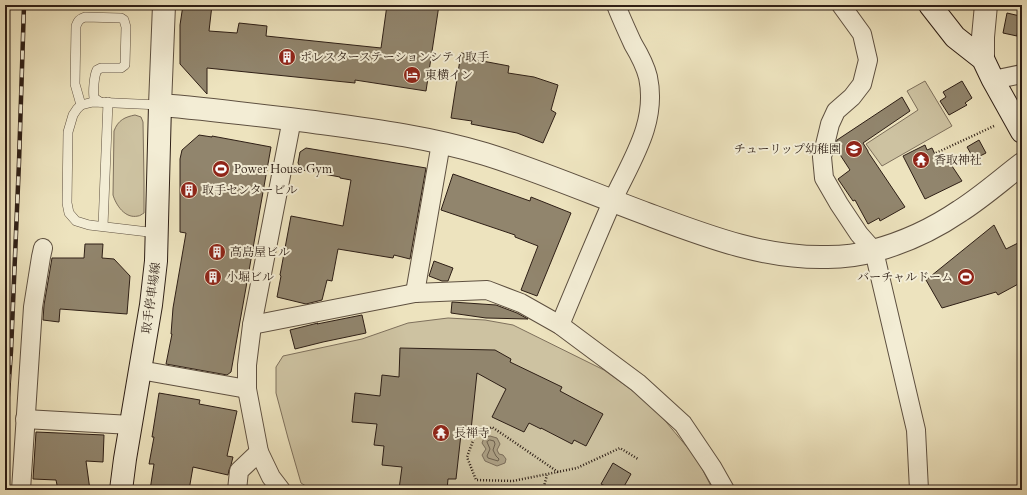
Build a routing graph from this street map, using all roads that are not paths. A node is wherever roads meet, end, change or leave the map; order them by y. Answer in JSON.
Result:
{"nodes":[{"id":1,"x":164,"y":5,"type":"edge"},
{"id":2,"x":616,"y":5,"type":"edge"},
{"id":3,"x":841,"y":5,"type":"edge"},
{"id":4,"x":930,"y":5,"type":"edge"},
{"id":5,"x":986,"y":5,"type":"edge"},
{"id":6,"x":983,"y":59,"type":"junction"},
{"id":7,"x":1022,"y":74,"type":"edge"},
{"id":8,"x":993,"y":80,"type":"junction"},
{"id":9,"x":104,"y":102,"type":"junction"},
{"id":10,"x":81,"y":105,"type":"junction"},
{"id":11,"x":160,"y":105,"type":"junction"},
{"id":12,"x":292,"y":119,"type":"junction"},
{"id":13,"x":1022,"y":132,"type":"edge"},
{"id":14,"x":441,"y":143,"type":"junction"},
{"id":15,"x":1022,"y":164,"type":"edge"},
{"id":16,"x":613,"y":201,"type":"junction"},
{"id":17,"x":104,"y":226,"type":"junction"},
{"id":18,"x":157,"y":233,"type":"junction"},
{"id":19,"x":43,"y":248,"type":"dead end"},
{"id":20,"x":874,"y":251,"type":"junction"},
{"id":21,"x":415,"y":293,"type":"junction"},
{"id":22,"x":252,"y":325,"type":"junction"},
{"id":23,"x":560,"y":325,"type":"junction"},
{"id":24,"x":140,"y":370,"type":"junction"},
{"id":25,"x":247,"y":389,"type":"junction"},
{"id":26,"x":25,"y":419,"type":"junction"},
{"id":27,"x":131,"y":425,"type":"junction"},
{"id":28,"x":259,"y":452,"type":"junction"},
{"id":29,"x":21,"y":490,"type":"edge"},
{"id":30,"x":121,"y":490,"type":"edge"},
{"id":31,"x":237,"y":490,"type":"edge"},
{"id":32,"x":281,"y":490,"type":"edge"},
{"id":33,"x":725,"y":490,"type":"edge"},
{"id":34,"x":920,"y":490,"type":"edge"}],
"edges":[{"from":1,"to":11,"type":"street","name":"取手停車場線"},
{"from":2,"to":16,"type":"street"},
{"from":3,"to":20,"type":"street"},
{"from":4,"to":6,"type":"street"},
{"from":5,"to":6,"type":"street"},
{"from":6,"to":8,"type":"street"},
{"from":7,"to":8,"type":"street"},
{"from":8,"to":13,"type":"street"},
{"from":9,"to":10,"type":"lane"},
{"from":9,"to":10,"type":"lane"},
{"from":9,"to":11,"type":"lane"},
{"from":9,"to":17,"type":"lane"},
{"from":10,"to":17,"type":"lane"},
{"from":11,"to":12,"type":"street"},
{"from":11,"to":18,"type":"street","name":"取手停車場線"},
{"from":12,"to":14,"type":"street"},
{"from":12,"to":22,"type":"street"},
{"from":14,"to":16,"type":"street"},
{"from":14,"to":21,"type":"street"},
{"from":15,"to":20,"type":"street"},
{"from":16,"to":20,"type":"street"},
{"from":16,"to":23,"type":"street"},
{"from":17,"to":18,"type":"lane"},
{"from":18,"to":24,"type":"street","name":"取手停車場線"},
{"from":19,"to":26,"type":"street"},
{"from":20,"to":34,"type":"street"},
{"from":21,"to":22,"type":"street"},
{"from":21,"to":23,"type":"street"},
{"from":22,"to":25,"type":"street"},
{"from":23,"to":33,"type":"street"},
{"from":24,"to":25,"type":"street"},
{"from":24,"to":27,"type":"street","name":"取手停車場線"},
{"from":25,"to":28,"type":"street"},
{"from":26,"to":27,"type":"street"},
{"from":26,"to":29,"type":"street"},
{"from":27,"to":30,"type":"street","name":"取手停車場線"},
{"from":28,"to":31,"type":"street"},
{"from":28,"to":32,"type":"street"}]}
